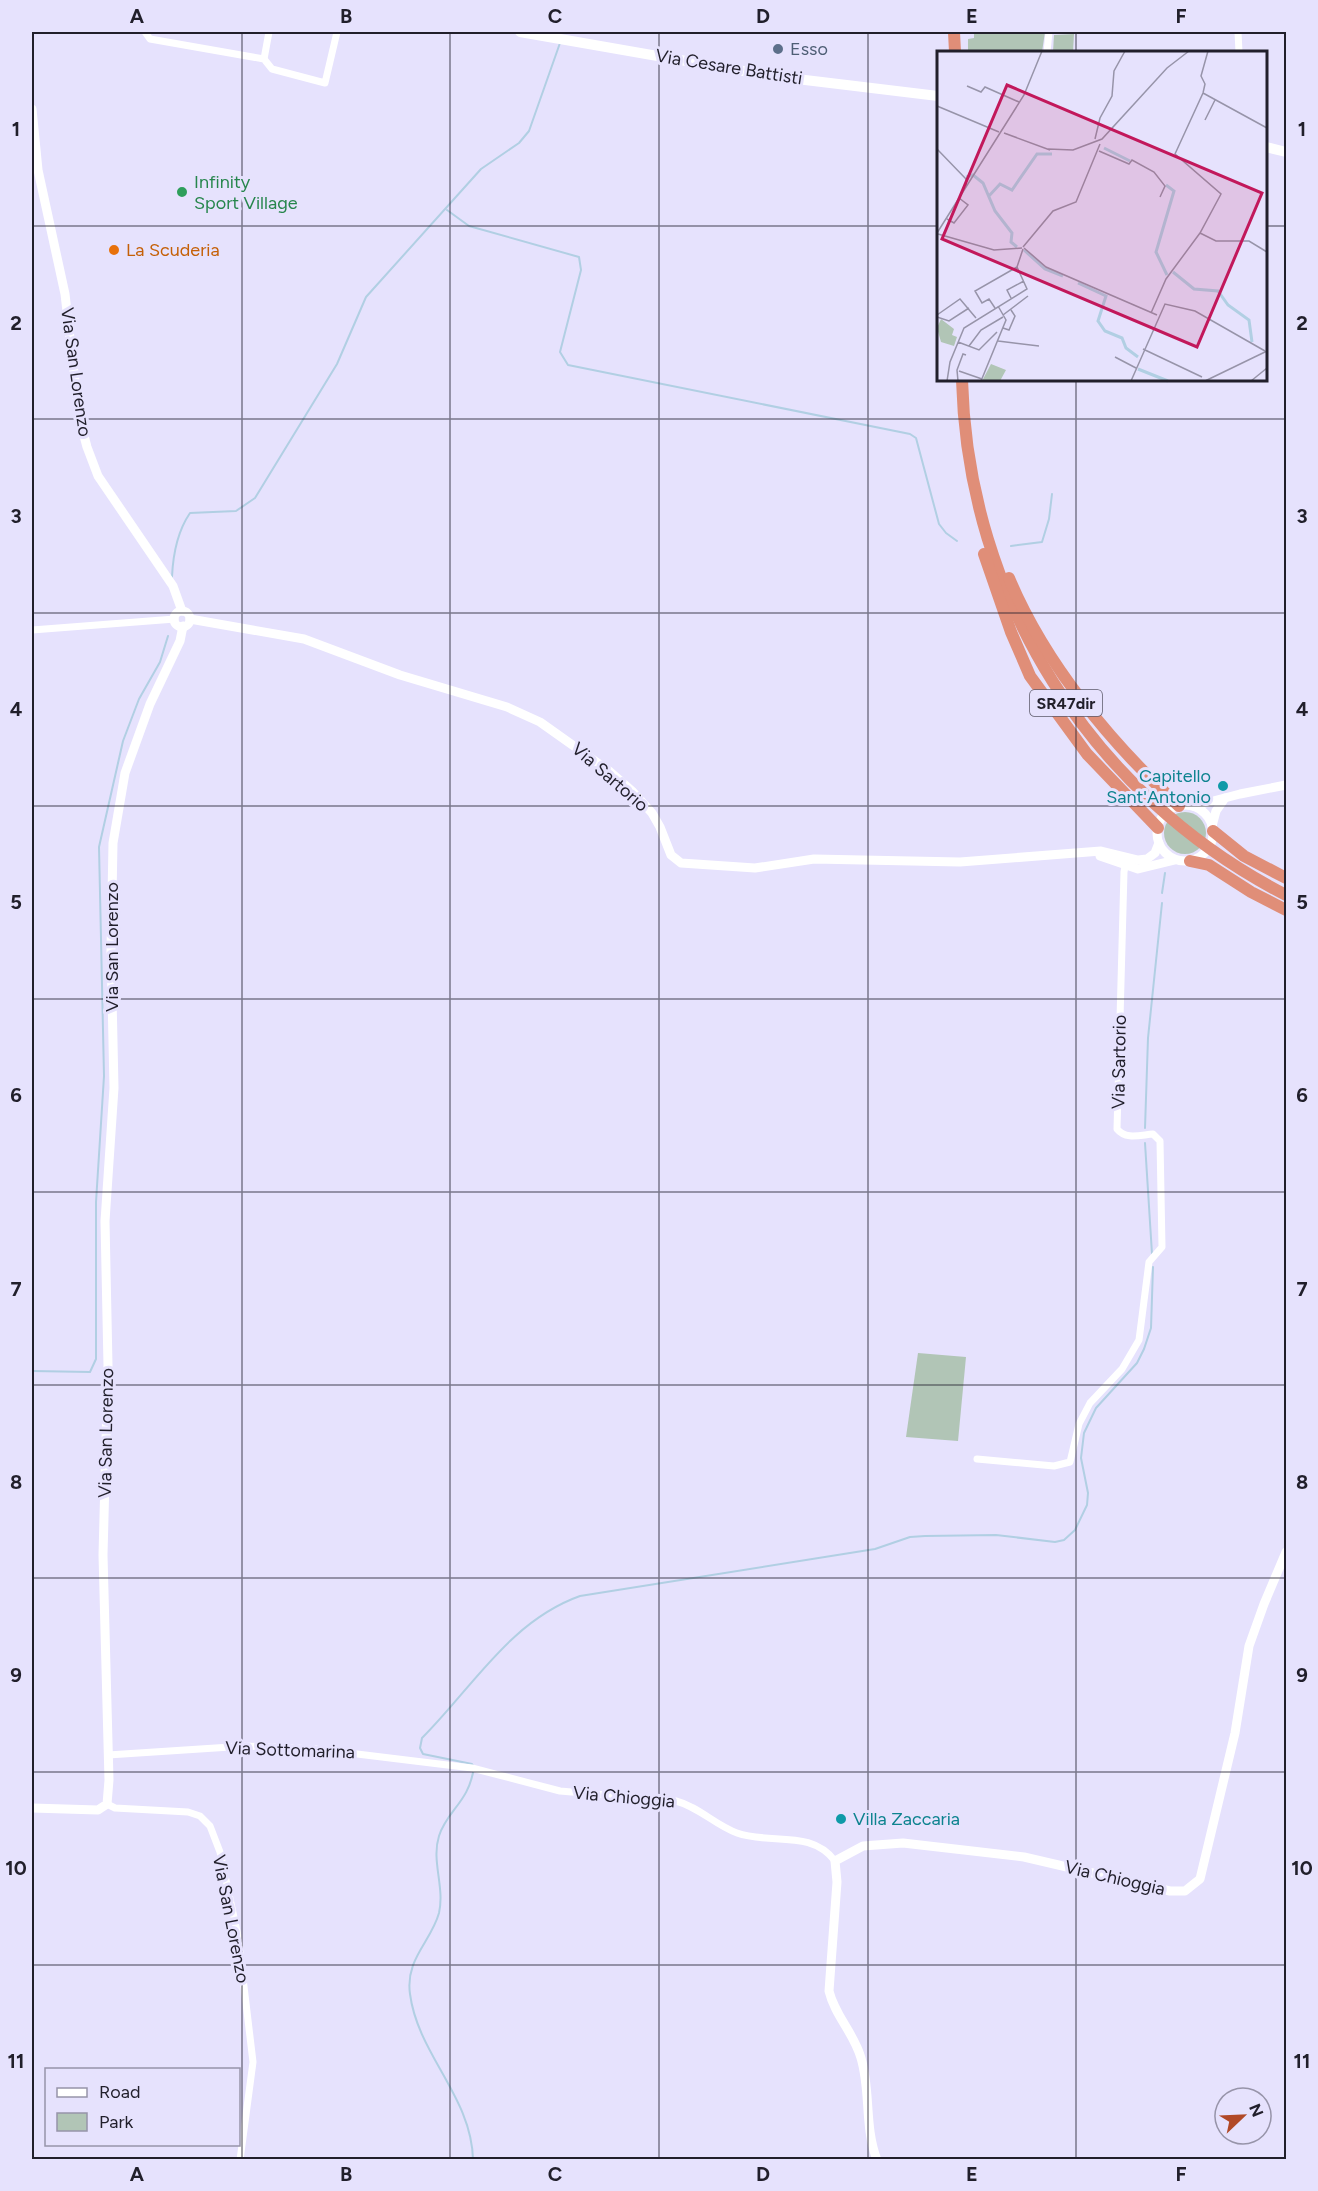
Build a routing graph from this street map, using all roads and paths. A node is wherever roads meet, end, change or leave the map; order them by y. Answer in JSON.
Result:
{"nodes":[{"id":1,"x":145,"y":32,"type":"edge"},
{"id":2,"x":269,"y":32,"type":"edge"},
{"id":3,"x":337,"y":32,"type":"edge"},
{"id":4,"x":520,"y":32,"type":"edge"},
{"id":5,"x":954,"y":32,"type":"edge"},
{"id":6,"x":1049,"y":32,"type":"edge"},
{"id":7,"x":1238,"y":32,"type":"edge"},
{"id":8,"x":955,"y":51,"type":"edge"},
{"id":9,"x":1047,"y":51,"type":"edge"},
{"id":10,"x":1239,"y":51,"type":"edge"},
{"id":11,"x":264,"y":59,"type":"junction"},
{"id":12,"x":937,"y":96,"type":"edge"},
{"id":13,"x":32,"y":109,"type":"edge"},
{"id":14,"x":1267,"y":147,"type":"edge"},
{"id":15,"x":1287,"y":152,"type":"edge"},
{"id":16,"x":962,"y":381,"type":"edge"},
{"id":17,"x":976,"y":496,"type":"junction"},
{"id":18,"x":182,"y":611,"type":"junction"},
{"id":19,"x":175,"y":619,"type":"junction"},
{"id":20,"x":186,"y":623,"type":"junction"},
{"id":21,"x":32,"y":630,"type":"edge"},
{"id":22,"x":1287,"y":785,"type":"edge"},
{"id":23,"x":1225,"y":798,"type":"junction"},
{"id":24,"x":1179,"y":806,"type":"junction"},
{"id":25,"x":1194,"y":806,"type":"junction"},
{"id":26,"x":1158,"y":828,"type":"junction"},
{"id":27,"x":1213,"y":828,"type":"junction"},
{"id":28,"x":1159,"y":843,"type":"junction"},
{"id":29,"x":1176,"y":860,"type":"junction"},
{"id":30,"x":1190,"y":861,"type":"junction"},
{"id":31,"x":1126,"y":863,"type":"junction"},
{"id":32,"x":1287,"y":878,"type":"edge"},
{"id":33,"x":1287,"y":895,"type":"edge"},
{"id":34,"x":1287,"y":910,"type":"edge"},
{"id":35,"x":977,"y":1459,"type":"dead end"},
{"id":36,"x":1287,"y":1552,"type":"edge"},
{"id":37,"x":108,"y":1755,"type":"junction"},
{"id":38,"x":472,"y":1768,"type":"joint"},
{"id":39,"x":107,"y":1804,"type":"junction"},
{"id":40,"x":32,"y":1808,"type":"edge"},
{"id":41,"x":836,"y":1861,"type":"junction"},
{"id":42,"x":240,"y":2160,"type":"edge"},
{"id":43,"x":877,"y":2160,"type":"edge"}],
"edges":[{"from":1,"to":11,"type":"street"},
{"from":2,"to":11,"type":"street"},
{"from":3,"to":11,"type":"street"},
{"from":4,"to":12,"type":"main road","name":"Via Cesare Battisti"},
{"from":5,"to":8,"type":"highway"},
{"from":6,"to":9,"type":"street"},
{"from":7,"to":10,"type":"street"},
{"from":13,"to":18,"type":"street","name":"Via San Lorenzo"},
{"from":14,"to":15,"type":"main road"},
{"from":16,"to":17,"type":"highway","number":"SR47dir"},
{"from":17,"to":24,"type":"highway"},
{"from":17,"to":26,"type":"highway"},
{"from":17,"to":33,"type":"highway","number":"SR47dir"},
{"from":18,"to":19,"type":"street"},
{"from":18,"to":20,"type":"street"},
{"from":19,"to":20,"type":"street"},
{"from":19,"to":21,"type":"street"},
{"from":20,"to":31,"type":"street","name":"Via Sartorio"},
{"from":20,"to":37,"type":"street","name":"Via San Lorenzo"},
{"from":22,"to":23,"type":"street"},
{"from":23,"to":25,"type":"street"},
{"from":23,"to":27,"type":"street"},
{"from":24,"to":25,"type":"street"},
{"from":24,"to":26,"type":"street"},
{"from":25,"to":27,"type":"street"},
{"from":26,"to":28,"type":"street"},
{"from":27,"to":30,"type":"street"},
{"from":27,"to":32,"type":"highway"},
{"from":28,"to":29,"type":"street"},
{"from":28,"to":31,"type":"street"},
{"from":29,"to":30,"type":"street"},
{"from":29,"to":31,"type":"street","name":"Via Sartorio"},
{"from":30,"to":34,"type":"highway"},
{"from":31,"to":35,"type":"street","name":"Via Sartorio"},
{"from":36,"to":41,"type":"street","name":"Via Chioggia"},
{"from":37,"to":38,"type":"street","name":"Via Sottomarina"},
{"from":37,"to":39,"type":"street","name":"Via San Lorenzo"},
{"from":38,"to":41,"type":"street","name":"Via Chioggia"},
{"from":39,"to":40,"type":"street"},
{"from":39,"to":42,"type":"street","name":"Via San Lorenzo"},
{"from":41,"to":43,"type":"street"}]}
